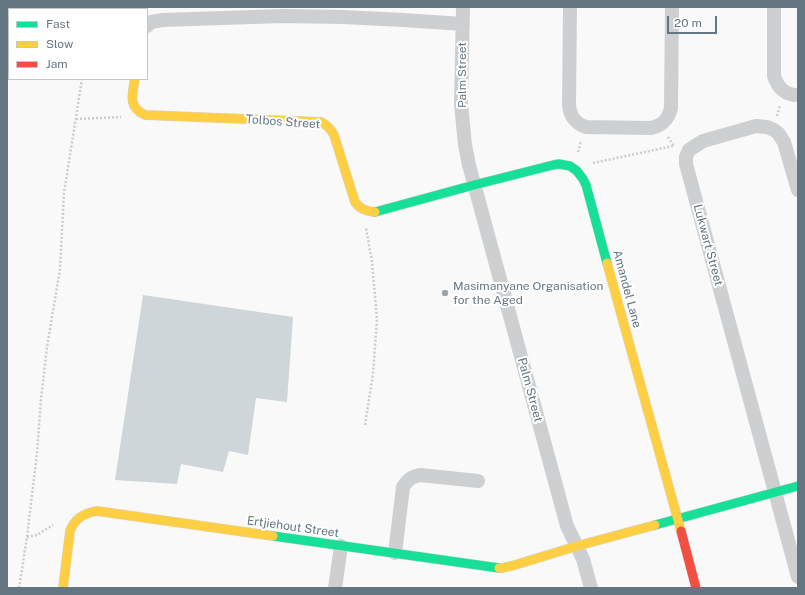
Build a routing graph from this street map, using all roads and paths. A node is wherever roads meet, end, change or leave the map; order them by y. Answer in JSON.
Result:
{"nodes":[{"id":1,"x":463,"y":7,"type":"edge"},
{"id":2,"x":570,"y":7,"type":"edge"},
{"id":3,"x":672,"y":7,"type":"edge"},
{"id":4,"x":774,"y":7,"type":"edge"},
{"id":5,"x":463,"y":24,"type":"junction"},
{"id":6,"x":148,"y":25,"type":"edge"},
{"id":7,"x":82,"y":80,"type":"edge"},
{"id":8,"x":135,"y":80,"type":"edge"},
{"id":9,"x":784,"y":91,"type":"junction"},
{"id":10,"x":798,"y":95,"type":"edge"},
{"id":11,"x":133,"y":102,"type":"junction"},
{"id":12,"x":76,"y":119,"type":"junction"},
{"id":13,"x":661,"y":124,"type":"junction"},
{"id":14,"x":586,"y":127,"type":"junction"},
{"id":15,"x":774,"y":130,"type":"junction"},
{"id":16,"x":673,"y":146,"type":"junction"},
{"id":17,"x":689,"y":150,"type":"junction"},
{"id":18,"x":573,"y":167,"type":"junction"},
{"id":19,"x":474,"y":184,"type":"junction"},
{"id":20,"x":798,"y":190,"type":"edge"},
{"id":21,"x":363,"y":210,"type":"junction"},
{"id":22,"x":365,"y":425,"type":"dead end"},
{"id":23,"x":478,"y":480,"type":"dead end"},
{"id":24,"x":798,"y":486,"type":"edge"},
{"id":25,"x":774,"y":492,"type":"junction"},
{"id":26,"x":677,"y":519,"type":"junction"},
{"id":27,"x":341,"y":546,"type":"junction"},
{"id":28,"x":577,"y":546,"type":"junction"},
{"id":29,"x":396,"y":553,"type":"junction"},
{"id":30,"x":798,"y":577,"type":"edge"},
{"id":31,"x":19,"y":588,"type":"edge"},
{"id":32,"x":63,"y":588,"type":"edge"},
{"id":33,"x":335,"y":588,"type":"edge"},
{"id":34,"x":591,"y":588,"type":"edge"},
{"id":35,"x":696,"y":588,"type":"edge"}],
"edges":[{"from":1,"to":5,"type":"street","name":"Palm Street"},
{"from":2,"to":14,"type":"street"},
{"from":3,"to":13,"type":"street"},
{"from":4,"to":9,"type":"street"},
{"from":5,"to":6,"type":"street"},
{"from":5,"to":19,"type":"street","name":"Palm Street"},
{"from":7,"to":12,"type":"path"},
{"from":8,"to":11,"type":"street"},
{"from":9,"to":10,"type":"street"},
{"from":9,"to":15,"type":"path"},
{"from":11,"to":12,"type":"path"},
{"from":11,"to":21,"type":"street","name":"Tolbos Street"},
{"from":12,"to":31,"type":"path"},
{"from":13,"to":14,"type":"street"},
{"from":13,"to":16,"type":"path"},
{"from":14,"to":18,"type":"path"},
{"from":15,"to":17,"type":"street"},
{"from":15,"to":20,"type":"street"},
{"from":16,"to":17,"type":"path"},
{"from":16,"to":18,"type":"path"},
{"from":17,"to":25,"type":"street","name":"Lukwart Street"},
{"from":18,"to":19,"type":"street"},
{"from":18,"to":26,"type":"street","name":"Amandel Lane"},
{"from":19,"to":21,"type":"street"},
{"from":19,"to":28,"type":"street","name":"Palm Street"},
{"from":21,"to":22,"type":"path"},
{"from":23,"to":29,"type":"street"},
{"from":24,"to":25,"type":"street"},
{"from":25,"to":26,"type":"street"},
{"from":25,"to":30,"type":"street","name":"Lukwart Street"},
{"from":26,"to":28,"type":"street"},
{"from":26,"to":35,"type":"street","name":"Amandel Lane"},
{"from":27,"to":29,"type":"street","name":"Ertjiehout Street"},
{"from":27,"to":32,"type":"street","name":"Ertjiehout Street"},
{"from":27,"to":33,"type":"street"},
{"from":28,"to":29,"type":"street","name":"Ertjiehout Street"},
{"from":28,"to":34,"type":"street","name":"Palm Street"}]}
